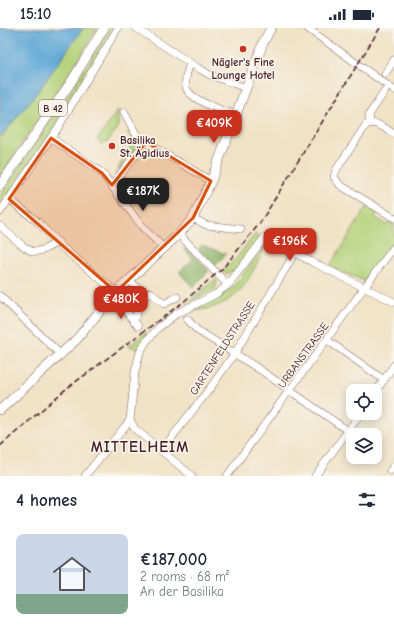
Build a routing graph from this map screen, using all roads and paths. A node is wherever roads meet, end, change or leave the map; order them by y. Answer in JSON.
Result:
{"nodes":[{"id":1,"x":104,"y":28,"type":"edge"},
{"id":2,"x":118,"y":28,"type":"edge"},
{"id":3,"x":136,"y":28,"type":"edge"},
{"id":4,"x":270,"y":28,"type":"edge"},
{"id":5,"x":308,"y":28,"type":"edge"},
{"id":6,"x":394,"y":60,"type":"edge"},
{"id":7,"x":190,"y":63,"type":"junction"},
{"id":8,"x":385,"y":74,"type":"dead end"},
{"id":9,"x":246,"y":88,"type":"junction"},
{"id":10,"x":394,"y":90,"type":"edge"},
{"id":11,"x":385,"y":91,"type":"dead end"},
{"id":12,"x":124,"y":112,"type":"dead end"},
{"id":13,"x":236,"y":116,"type":"junction"},
{"id":14,"x":370,"y":123,"type":"junction"},
{"id":15,"x":394,"y":134,"type":"edge"},
{"id":16,"x":51,"y":138,"type":"junction"},
{"id":17,"x":146,"y":142,"type":"junction"},
{"id":18,"x":211,"y":181,"type":"junction"},
{"id":19,"x":112,"y":185,"type":"junction"},
{"id":20,"x":0,"y":186,"type":"edge"},
{"id":21,"x":9,"y":199,"type":"junction"},
{"id":22,"x":0,"y":212,"type":"edge"},
{"id":23,"x":193,"y":218,"type":"junction"},
{"id":24,"x":394,"y":218,"type":"edge"},
{"id":25,"x":0,"y":226,"type":"edge"},
{"id":26,"x":241,"y":229,"type":"dead end"},
{"id":27,"x":179,"y":234,"type":"junction"},
{"id":28,"x":58,"y":242,"type":"junction"},
{"id":29,"x":394,"y":247,"type":"edge"},
{"id":30,"x":164,"y":248,"type":"junction"},
{"id":31,"x":295,"y":253,"type":"junction"},
{"id":32,"x":129,"y":280,"type":"junction"},
{"id":33,"x":228,"y":285,"type":"junction"},
{"id":34,"x":365,"y":287,"type":"junction"},
{"id":35,"x":114,"y":293,"type":"junction"},
{"id":36,"x":146,"y":295,"type":"junction"},
{"id":37,"x":0,"y":296,"type":"edge"},
{"id":38,"x":177,"y":297,"type":"dead end"},
{"id":39,"x":394,"y":302,"type":"edge"},
{"id":40,"x":187,"y":319,"type":"dead end"},
{"id":41,"x":328,"y":340,"type":"junction"},
{"id":42,"x":234,"y":353,"type":"junction"},
{"id":43,"x":61,"y":355,"type":"junction"},
{"id":44,"x":394,"y":365,"type":"edge"},
{"id":45,"x":384,"y":380,"type":"junction"},
{"id":46,"x":381,"y":384,"type":"edge"},
{"id":47,"x":291,"y":390,"type":"junction"},
{"id":48,"x":0,"y":410,"type":"edge"},
{"id":49,"x":130,"y":420,"type":"junction"},
{"id":50,"x":346,"y":428,"type":"edge"},
{"id":51,"x":346,"y":438,"type":"edge"},
{"id":52,"x":162,"y":450,"type":"junction"},
{"id":53,"x":85,"y":476,"type":"edge"},
{"id":54,"x":192,"y":476,"type":"edge"},
{"id":55,"x":227,"y":476,"type":"edge"},
{"id":56,"x":314,"y":476,"type":"edge"}],
"edges":[{"from":1,"to":20,"type":"main road","number":"B 42"},
{"from":2,"to":16,"type":"street"},
{"from":3,"to":7,"type":"street"},
{"from":4,"to":9,"type":"main road"},
{"from":5,"to":10,"type":"street"},
{"from":6,"to":8,"type":"street"},
{"from":7,"to":9,"type":"street"},
{"from":7,"to":13,"type":"street"},
{"from":9,"to":13,"type":"main road"},
{"from":11,"to":14,"type":"street"},
{"from":12,"to":17,"type":"street"},
{"from":13,"to":18,"type":"main road"},
{"from":14,"to":15,"type":"street"},
{"from":14,"to":24,"type":"street"},
{"from":16,"to":19,"type":"street"},
{"from":16,"to":21,"type":"street"},
{"from":17,"to":18,"type":"street"},
{"from":17,"to":19,"type":"street"},
{"from":18,"to":23,"type":"main road"},
{"from":19,"to":30,"type":"street"},
{"from":21,"to":22,"type":"street"},
{"from":21,"to":28,"type":"street"},
{"from":23,"to":26,"type":"street"},
{"from":23,"to":27,"type":"main road"},
{"from":25,"to":28,"type":"street"},
{"from":27,"to":30,"type":"main road"},
{"from":27,"to":33,"type":"street"},
{"from":28,"to":35,"type":"street"},
{"from":29,"to":34,"type":"street","name":"URBANSTRASSE"},
{"from":30,"to":32,"type":"main road"},
{"from":31,"to":33,"type":"street"},
{"from":31,"to":34,"type":"street"},
{"from":31,"to":42,"type":"street","name":"GARTENFELDSTRASSE"},
{"from":32,"to":35,"type":"main road"},
{"from":32,"to":36,"type":"street"},
{"from":33,"to":49,"type":"street"},
{"from":34,"to":39,"type":"street"},
{"from":34,"to":41,"type":"street","name":"URBANSTRASSE"},
{"from":35,"to":36,"type":"street"},
{"from":35,"to":43,"type":"main road"},
{"from":36,"to":38,"type":"street"},
{"from":37,"to":43,"type":"street"},
{"from":40,"to":42,"type":"street"},
{"from":41,"to":45,"type":"street"},
{"from":41,"to":47,"type":"street","name":"URBANSTRASSE"},
{"from":42,"to":47,"type":"street"},
{"from":42,"to":52,"type":"street","name":"GARTENFELDSTRASSE"},
{"from":43,"to":48,"type":"main road"},
{"from":44,"to":45,"type":"street"},
{"from":45,"to":46,"type":"street"},
{"from":47,"to":50,"type":"street"},
{"from":47,"to":55,"type":"street","name":"URBANSTRASSE"},
{"from":49,"to":52,"type":"street"},
{"from":49,"to":53,"type":"street"},
{"from":51,"to":56,"type":"street"},
{"from":52,"to":54,"type":"street"}]}
